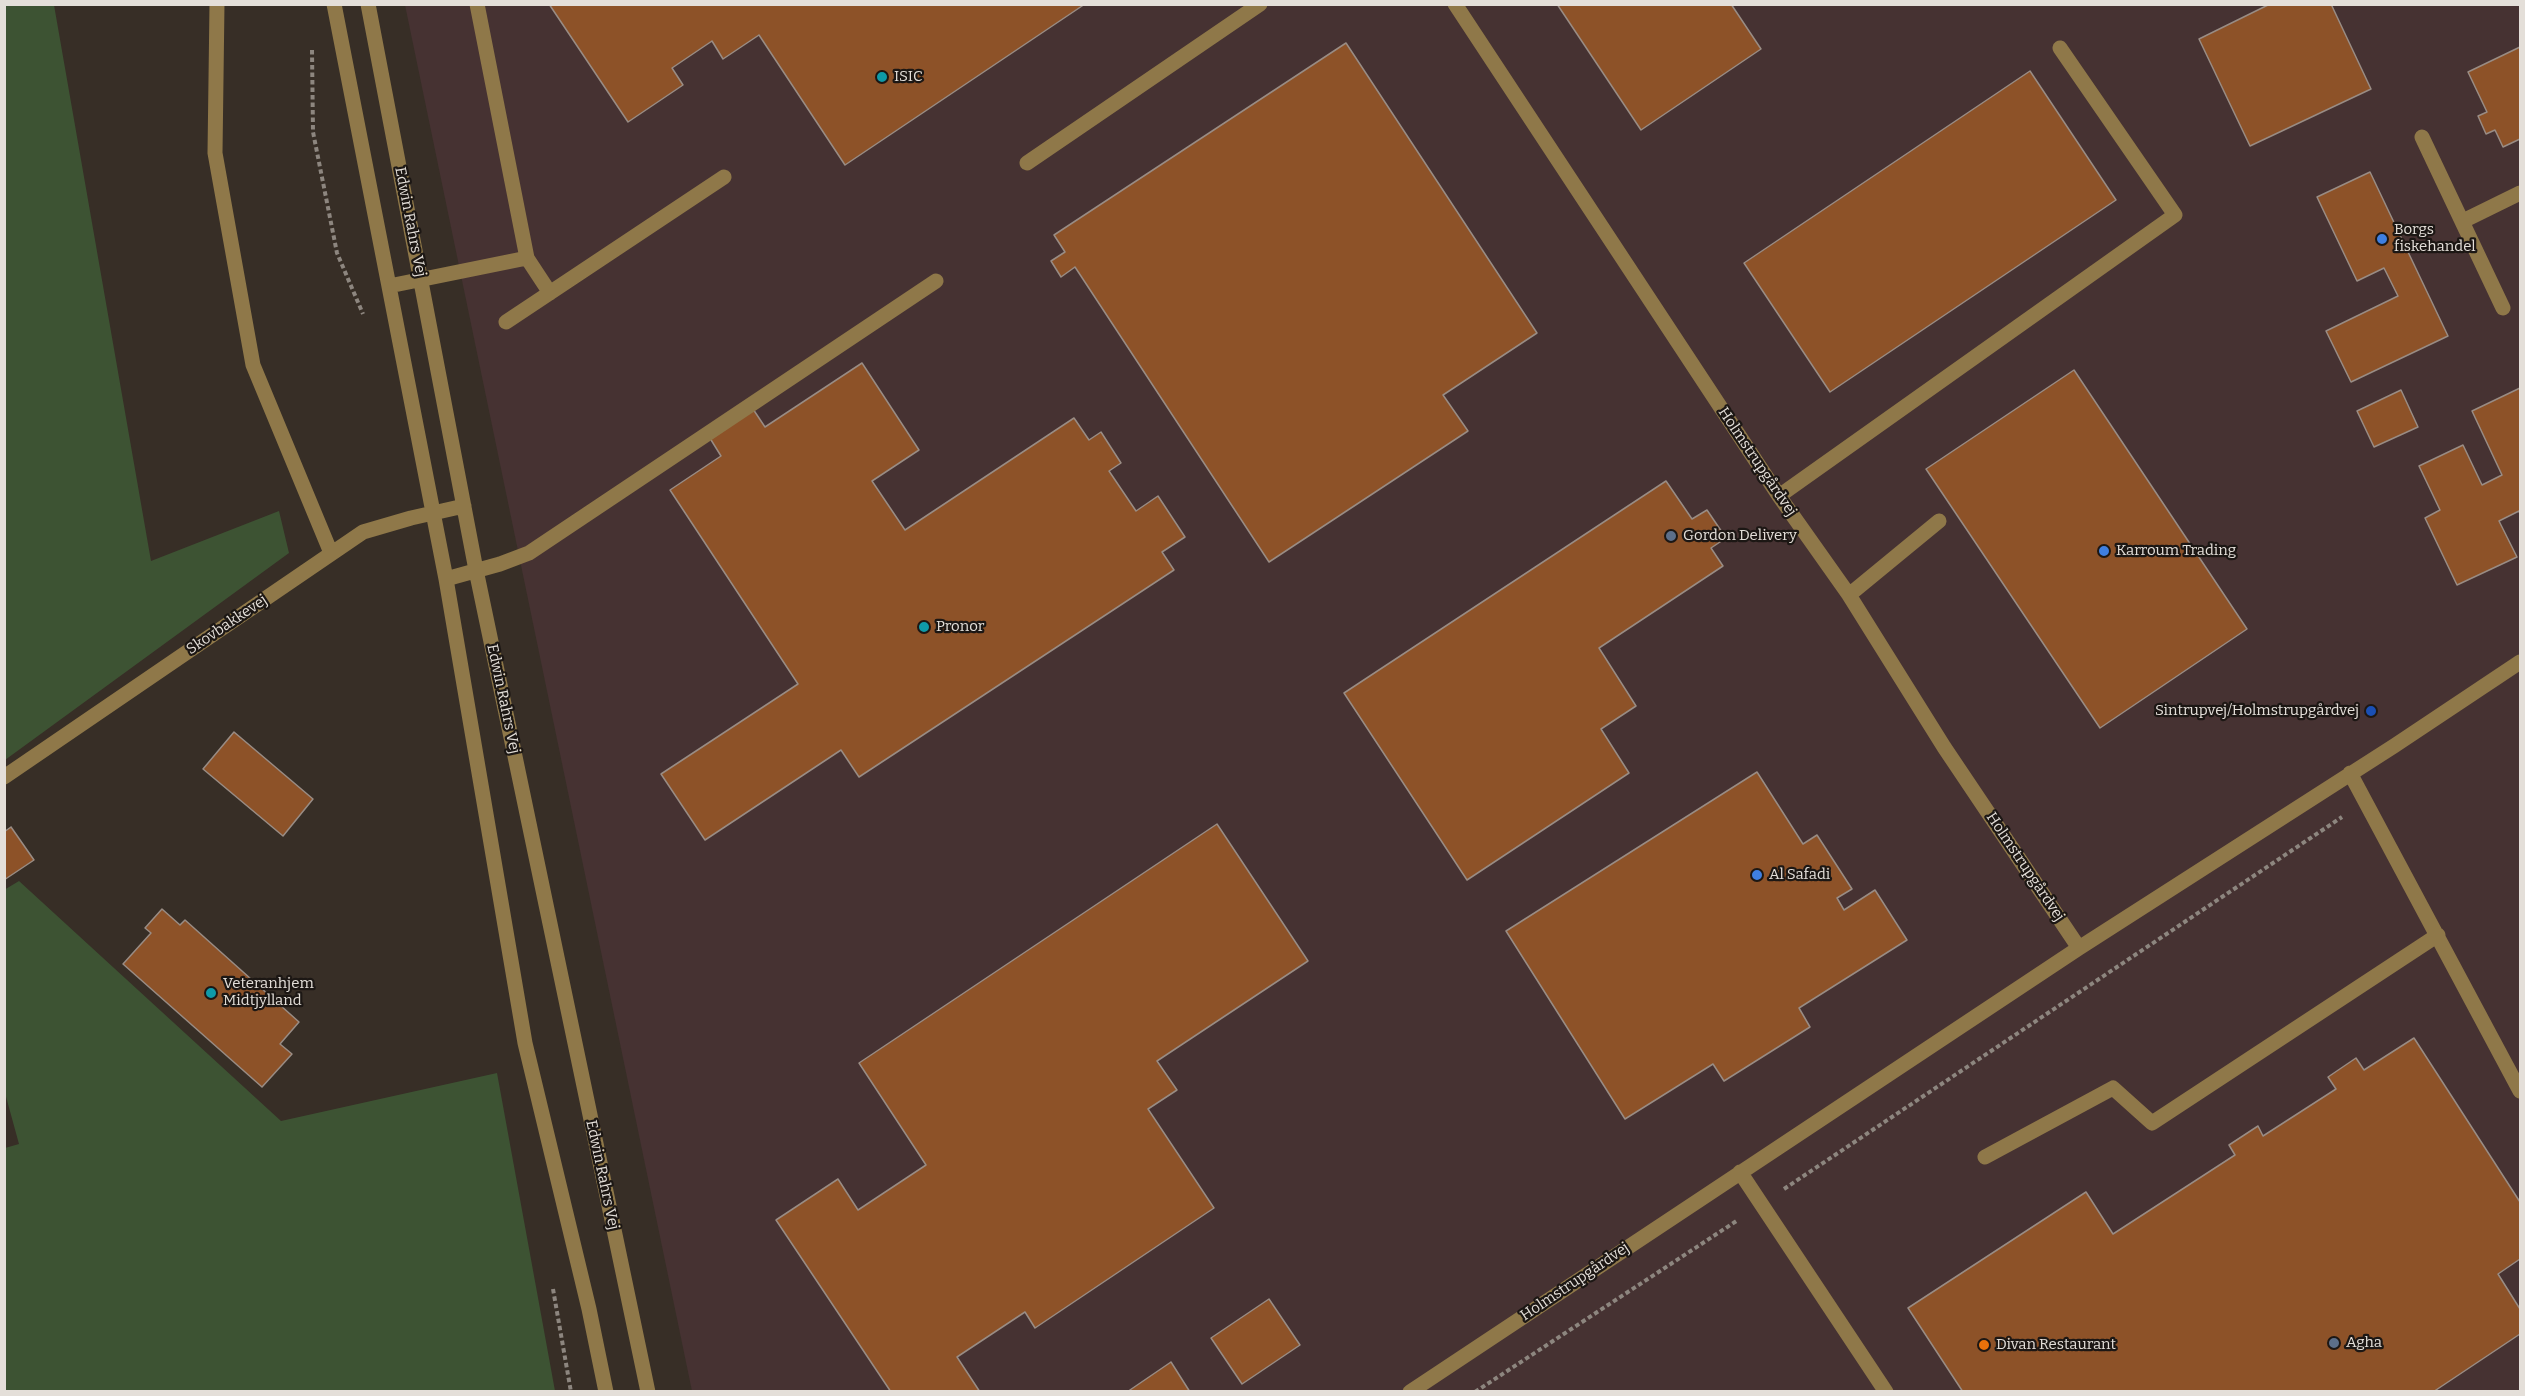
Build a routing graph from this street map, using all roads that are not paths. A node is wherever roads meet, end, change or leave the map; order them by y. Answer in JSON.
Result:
{"nodes":[{"id":1,"x":217,"y":4,"type":"edge"},
{"id":2,"x":334,"y":4,"type":"edge"},
{"id":3,"x":368,"y":4,"type":"edge"},
{"id":4,"x":477,"y":4,"type":"edge"},
{"id":5,"x":1260,"y":4,"type":"edge"},
{"id":6,"x":1455,"y":4,"type":"edge"},
{"id":7,"x":2060,"y":48,"type":"dead end"},
{"id":8,"x":2422,"y":137,"type":"dead end"},
{"id":9,"x":1027,"y":163,"type":"dead end"},
{"id":10,"x":724,"y":177,"type":"dead end"},
{"id":11,"x":2520,"y":193,"type":"edge"},
{"id":12,"x":2463,"y":221,"type":"junction"},
{"id":13,"x":527,"y":258,"type":"junction"},
{"id":14,"x":422,"y":279,"type":"junction"},
{"id":15,"x":936,"y":281,"type":"dead end"},
{"id":16,"x":389,"y":286,"type":"junction"},
{"id":17,"x":550,"y":293,"type":"junction"},
{"id":18,"x":2503,"y":308,"type":"dead end"},
{"id":19,"x":506,"y":322,"type":"dead end"},
{"id":20,"x":1779,"y":496,"type":"junction"},
{"id":21,"x":464,"y":506,"type":"junction"},
{"id":22,"x":433,"y":513,"type":"junction"},
{"id":23,"x":1939,"y":522,"type":"dead end"},
{"id":24,"x":331,"y":554,"type":"junction"},
{"id":25,"x":476,"y":570,"type":"junction"},
{"id":26,"x":446,"y":579,"type":"junction"},
{"id":27,"x":1849,"y":595,"type":"junction"},
{"id":28,"x":2520,"y":662,"type":"edge"},
{"id":29,"x":2350,"y":773,"type":"junction"},
{"id":30,"x":4,"y":777,"type":"edge"},
{"id":31,"x":2438,"y":935,"type":"junction"},
{"id":32,"x":2079,"y":948,"type":"junction"},
{"id":33,"x":2520,"y":1091,"type":"edge"},
{"id":34,"x":1985,"y":1157,"type":"dead end"},
{"id":35,"x":1740,"y":1172,"type":"junction"},
{"id":36,"x":606,"y":1392,"type":"edge"},
{"id":37,"x":648,"y":1392,"type":"edge"},
{"id":38,"x":1410,"y":1392,"type":"edge"},
{"id":39,"x":1886,"y":1392,"type":"edge"}],
"edges":[{"from":1,"to":24,"type":"street"},
{"from":2,"to":16,"type":"street"},
{"from":3,"to":14,"type":"street","name":"Edwin Rahrs Vej"},
{"from":4,"to":13,"type":"street"},
{"from":5,"to":9,"type":"street"},
{"from":6,"to":20,"type":"street","name":"Holmstrupgårdvej"},
{"from":7,"to":20,"type":"street"},
{"from":8,"to":12,"type":"street"},
{"from":10,"to":17,"type":"street"},
{"from":11,"to":12,"type":"street"},
{"from":12,"to":18,"type":"street"},
{"from":13,"to":14,"type":"street"},
{"from":13,"to":17,"type":"street"},
{"from":14,"to":16,"type":"street"},
{"from":14,"to":21,"type":"street","name":"Edwin Rahrs Vej"},
{"from":15,"to":25,"type":"street"},
{"from":16,"to":22,"type":"street"},
{"from":17,"to":19,"type":"street"},
{"from":20,"to":27,"type":"street","name":"Holmstrupgårdvej"},
{"from":21,"to":22,"type":"street","name":"Skovbakkevej"},
{"from":21,"to":25,"type":"street","name":"Edwin Rahrs Vej"},
{"from":22,"to":24,"type":"street","name":"Skovbakkevej"},
{"from":22,"to":26,"type":"street"},
{"from":23,"to":27,"type":"street"},
{"from":24,"to":30,"type":"street","name":"Skovbakkevej"},
{"from":25,"to":26,"type":"street"},
{"from":25,"to":37,"type":"street","name":"Edwin Rahrs Vej"},
{"from":26,"to":36,"type":"street"},
{"from":27,"to":32,"type":"street","name":"Holmstrupgårdvej"},
{"from":28,"to":29,"type":"street","name":"Holmstrupgårdvej"},
{"from":29,"to":31,"type":"street"},
{"from":29,"to":32,"type":"street","name":"Holmstrupgårdvej"},
{"from":31,"to":33,"type":"street"},
{"from":31,"to":34,"type":"street"},
{"from":32,"to":35,"type":"street","name":"Holmstrupgårdvej"},
{"from":35,"to":38,"type":"street","name":"Holmstrupgårdvej"},
{"from":35,"to":39,"type":"street"}]}
